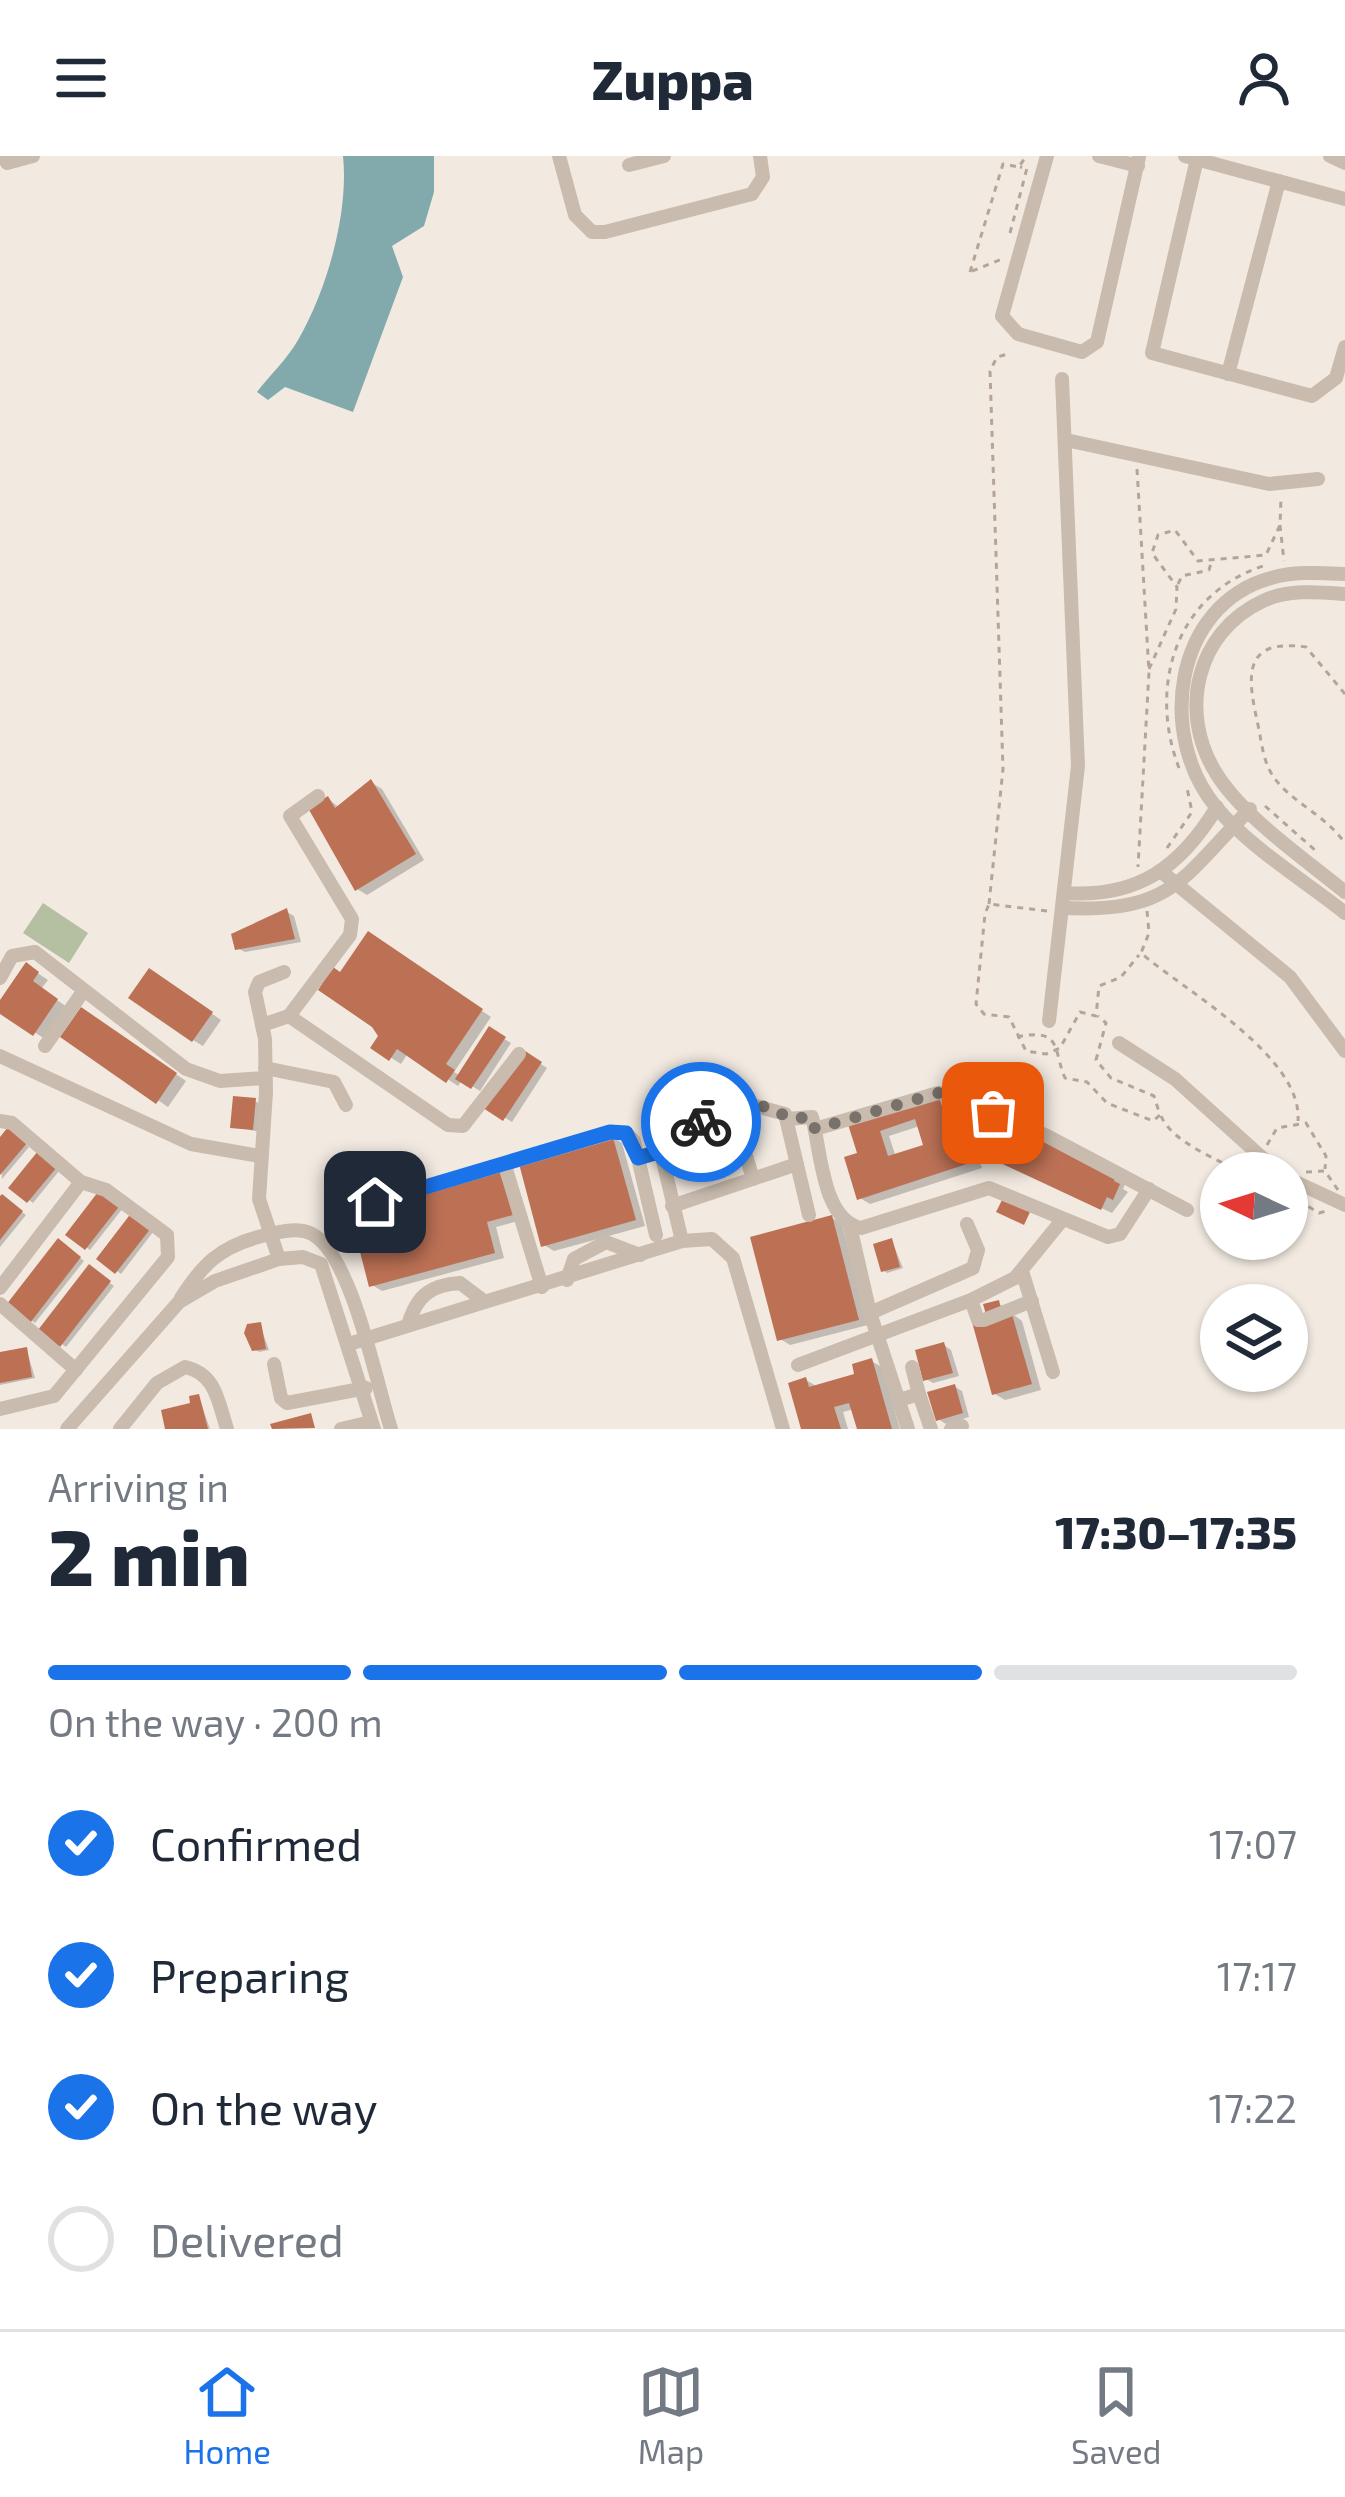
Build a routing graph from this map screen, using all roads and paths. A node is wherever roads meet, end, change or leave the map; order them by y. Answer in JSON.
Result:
{"nodes":[{"id":1,"x":5,"y":156,"type":"edge"},
{"id":2,"x":33,"y":156,"type":"edge"},
{"id":3,"x":559,"y":156,"type":"edge"},
{"id":4,"x":664,"y":156,"type":"edge"},
{"id":5,"x":760,"y":156,"type":"edge"},
{"id":6,"x":1026,"y":156,"type":"edge"},
{"id":7,"x":1047,"y":156,"type":"edge"},
{"id":8,"x":1100,"y":156,"type":"edge"},
{"id":9,"x":1156,"y":156,"type":"edge"},
{"id":10,"x":1330,"y":156,"type":"edge"},
{"id":11,"x":1191,"y":158,"type":"edge"},
{"id":12,"x":628,"y":160,"type":"edge"},
{"id":13,"x":1138,"y":160,"type":"edge"},
{"id":14,"x":1345,"y":163,"type":"edge"},
{"id":15,"x":1019,"y":167,"type":"junction"},
{"id":16,"x":634,"y":182,"type":"dead end"},
{"id":17,"x":1279,"y":182,"type":"junction"},
{"id":18,"x":1345,"y":200,"type":"edge"},
{"id":19,"x":1009,"y":239,"type":"dead end"},
{"id":20,"x":1004,"y":258,"type":"dead end"},
{"id":21,"x":1345,"y":347,"type":"edge"},
{"id":22,"x":1008,"y":354,"type":"dead end"},
{"id":23,"x":1228,"y":374,"type":"junction"},
{"id":24,"x":1062,"y":379,"type":"dead end"},
{"id":25,"x":1066,"y":440,"type":"junction"},
{"id":26,"x":1137,"y":455,"type":"junction"},
{"id":27,"x":1318,"y":478,"type":"dead end"},
{"id":28,"x":1281,"y":484,"type":"junction"},
{"id":29,"x":1152,"y":553,"type":"junction"},
{"id":30,"x":1142,"y":555,"type":"junction"},
{"id":31,"x":1212,"y":561,"type":"junction"},
{"id":32,"x":1345,"y":574,"type":"edge"},
{"id":33,"x":1177,"y":587,"type":"junction"},
{"id":34,"x":1345,"y":594,"type":"edge"},
{"id":35,"x":1148,"y":672,"type":"junction"},
{"id":36,"x":1345,"y":694,"type":"edge"},
{"id":37,"x":318,"y":796,"type":"dead end"},
{"id":38,"x":1254,"y":805,"type":"junction"},
{"id":39,"x":1216,"y":807,"type":"junction"},
{"id":40,"x":1235,"y":824,"type":"junction"},
{"id":41,"x":1202,"y":833,"type":"junction"},
{"id":42,"x":1345,"y":843,"type":"edge"},
{"id":43,"x":1217,"y":846,"type":"junction"},
{"id":44,"x":1319,"y":854,"type":"dead end"},
{"id":45,"x":1163,"y":872,"type":"junction"},
{"id":46,"x":1177,"y":889,"type":"junction"},
{"id":47,"x":1345,"y":892,"type":"edge"},
{"id":48,"x":1142,"y":894,"type":"junction"},
{"id":49,"x":989,"y":904,"type":"junction"},
{"id":50,"x":1064,"y":904,"type":"junction"},
{"id":51,"x":1345,"y":913,"type":"edge"},
{"id":52,"x":1141,"y":953,"type":"junction"},
{"id":53,"x":284,"y":972,"type":"dead end"},
{"id":54,"x":0,"y":978,"type":"edge"},
{"id":55,"x":82,"y":993,"type":"junction"},
{"id":56,"x":289,"y":1016,"type":"junction"},
{"id":57,"x":1096,"y":1016,"type":"junction"},
{"id":58,"x":1049,"y":1021,"type":"dead end"},
{"id":59,"x":262,"y":1025,"type":"junction"},
{"id":60,"x":1015,"y":1038,"type":"junction"},
{"id":61,"x":1119,"y":1043,"type":"dead end"},
{"id":62,"x":45,"y":1046,"type":"dead end"},
{"id":63,"x":1060,"y":1048,"type":"junction"},
{"id":64,"x":1345,"y":1051,"type":"edge"},
{"id":65,"x":519,"y":1054,"type":"dead end"},
{"id":66,"x":0,"y":1056,"type":"edge"},
{"id":67,"x":265,"y":1073,"type":"junction"},
{"id":68,"x":346,"y":1105,"type":"dead end"},
{"id":69,"x":733,"y":1112,"type":"junction"},
{"id":70,"x":1160,"y":1115,"type":"junction"},
{"id":71,"x":787,"y":1119,"type":"junction"},
{"id":72,"x":1298,"y":1120,"type":"junction"},
{"id":73,"x":0,"y":1121,"type":"edge"},
{"id":74,"x":815,"y":1129,"type":"junction"},
{"id":75,"x":1268,"y":1151,"type":"dead end"},
{"id":76,"x":658,"y":1152,"type":"junction"},
{"id":77,"x":1209,"y":1152,"type":"edge"},
{"id":78,"x":1256,"y":1152,"type":"edge"},
{"id":79,"x":260,"y":1156,"type":"junction"},
{"id":80,"x":638,"y":1158,"type":"junction"},
{"id":81,"x":797,"y":1164,"type":"junction"},
{"id":82,"x":505,"y":1166,"type":"junction"},
{"id":83,"x":1324,"y":1171,"type":"dead end"},
{"id":84,"x":753,"y":1179,"type":"junction"},
{"id":85,"x":81,"y":1182,"type":"junction"},
{"id":86,"x":1308,"y":1188,"type":"edge"},
{"id":87,"x":1149,"y":1190,"type":"junction"},
{"id":88,"x":375,"y":1202,"type":"dead end"},
{"id":89,"x":1345,"y":1205,"type":"edge"},
{"id":90,"x":672,"y":1206,"type":"junction"},
{"id":91,"x":1187,"y":1210,"type":"dead end"},
{"id":92,"x":809,"y":1216,"type":"dead end"},
{"id":93,"x":1063,"y":1219,"type":"junction"},
{"id":94,"x":967,"y":1224,"type":"dead end"},
{"id":95,"x":850,"y":1226,"type":"junction"},
{"id":96,"x":272,"y":1233,"type":"junction"},
{"id":97,"x":656,"y":1235,"type":"dead end"},
{"id":98,"x":682,"y":1241,"type":"junction"},
{"id":99,"x":319,"y":1253,"type":"junction"},
{"id":100,"x":640,"y":1255,"type":"junction"},
{"id":101,"x":280,"y":1259,"type":"junction"},
{"id":102,"x":1022,"y":1271,"type":"junction"},
{"id":103,"x":568,"y":1280,"type":"junction"},
{"id":104,"x":542,"y":1287,"type":"junction"},
{"id":105,"x":0,"y":1288,"type":"edge"},
{"id":106,"x":971,"y":1300,"type":"junction"},
{"id":107,"x":484,"y":1301,"type":"junction"},
{"id":108,"x":1032,"y":1301,"type":"junction"},
{"id":109,"x":178,"y":1302,"type":"junction"},
{"id":110,"x":0,"y":1304,"type":"edge"},
{"id":111,"x":870,"y":1313,"type":"junction"},
{"id":112,"x":409,"y":1322,"type":"junction"},
{"id":113,"x":877,"y":1336,"type":"junction"},
{"id":114,"x":357,"y":1341,"type":"junction"},
{"id":115,"x":274,"y":1364,"type":"dead end"},
{"id":116,"x":798,"y":1365,"type":"dead end"},
{"id":117,"x":912,"y":1366,"type":"dead end"},
{"id":118,"x":76,"y":1370,"type":"junction"},
{"id":119,"x":1053,"y":1372,"type":"dead end"},
{"id":120,"x":370,"y":1387,"type":"junction"},
{"id":121,"x":919,"y":1394,"type":"junction"},
{"id":122,"x":898,"y":1400,"type":"junction"},
{"id":123,"x":0,"y":1409,"type":"edge"},
{"id":124,"x":372,"y":1425,"type":"edge"},
{"id":125,"x":67,"y":1429,"type":"edge"},
{"id":126,"x":120,"y":1429,"type":"edge"},
{"id":127,"x":227,"y":1429,"type":"edge"},
{"id":128,"x":341,"y":1429,"type":"edge"},
{"id":129,"x":391,"y":1429,"type":"edge"},
{"id":130,"x":783,"y":1429,"type":"edge"},
{"id":131,"x":908,"y":1429,"type":"edge"},
{"id":132,"x":932,"y":1429,"type":"edge"}],
"edges":[{"from":1,"to":2,"type":"street"},
{"from":3,"to":5,"type":"street"},
{"from":4,"to":12,"type":"street"},
{"from":6,"to":15,"type":"path"},
{"from":7,"to":13,"type":"street"},
{"from":8,"to":13,"type":"street"},
{"from":9,"to":13,"type":"street"},
{"from":10,"to":14,"type":"street"},
{"from":11,"to":17,"type":"street"},
{"from":11,"to":23,"type":"street"},
{"from":12,"to":16,"type":"street"},
{"from":15,"to":19,"type":"path"},
{"from":15,"to":20,"type":"path"},
{"from":17,"to":18,"type":"street"},
{"from":17,"to":23,"type":"street"},
{"from":21,"to":23,"type":"street"},
{"from":22,"to":49,"type":"path"},
{"from":24,"to":25,"type":"street"},
{"from":25,"to":26,"type":"street"},
{"from":25,"to":50,"type":"street"},
{"from":26,"to":28,"type":"street"},
{"from":26,"to":30,"type":"path"},
{"from":27,"to":28,"type":"street"},
{"from":28,"to":31,"type":"path"},
{"from":29,"to":30,"type":"path"},
{"from":29,"to":31,"type":"path"},
{"from":29,"to":33,"type":"path"},
{"from":30,"to":35,"type":"path"},
{"from":31,"to":33,"type":"path"},
{"from":32,"to":39,"type":"street"},
{"from":33,"to":35,"type":"path"},
{"from":34,"to":38,"type":"street"},
{"from":35,"to":48,"type":"path"},
{"from":36,"to":42,"type":"path"},
{"from":37,"to":56,"type":"street"},
{"from":38,"to":40,"type":"street"},
{"from":38,"to":44,"type":"path"},
{"from":38,"to":47,"type":"street"},
{"from":39,"to":40,"type":"street"},
{"from":39,"to":41,"type":"street"},
{"from":40,"to":43,"type":"street"},
{"from":40,"to":51,"type":"street"},
{"from":41,"to":43,"type":"street"},
{"from":41,"to":45,"type":"street"},
{"from":43,"to":46,"type":"street"},
{"from":45,"to":46,"type":"street"},
{"from":45,"to":48,"type":"street"},
{"from":46,"to":48,"type":"street"},
{"from":46,"to":64,"type":"street"},
{"from":48,"to":50,"type":"street"},
{"from":48,"to":52,"type":"path"},
{"from":49,"to":50,"type":"path"},
{"from":49,"to":60,"type":"path"},
{"from":50,"to":58,"type":"street"},
{"from":52,"to":57,"type":"path"},
{"from":52,"to":72,"type":"path"},
{"from":53,"to":59,"type":"street"},
{"from":54,"to":55,"type":"street"},
{"from":55,"to":62,"type":"street"},
{"from":55,"to":67,"type":"street"},
{"from":56,"to":59,"type":"street"},
{"from":56,"to":65,"type":"street"},
{"from":57,"to":63,"type":"path"},
{"from":57,"to":70,"type":"path"},
{"from":59,"to":67,"type":"street"},
{"from":60,"to":63,"type":"path"},
{"from":60,"to":63,"type":"path"},
{"from":61,"to":78,"type":"street"},
{"from":63,"to":70,"type":"path"},
{"from":66,"to":79,"type":"street"},
{"from":67,"to":68,"type":"street"},
{"from":67,"to":79,"type":"street"},
{"from":69,"to":71,"type":"street"},
{"from":69,"to":76,"type":"street"},
{"from":69,"to":84,"type":"street"},
{"from":70,"to":77,"type":"path"},
{"from":71,"to":74,"type":"street"},
{"from":71,"to":81,"type":"street"},
{"from":72,"to":75,"type":"path"},
{"from":72,"to":83,"type":"path"},
{"from":73,"to":85,"type":"street"},
{"from":74,"to":87,"type":"street"},
{"from":74,"to":95,"type":"street"},
{"from":76,"to":80,"type":"street"},
{"from":76,"to":90,"type":"street"},
{"from":79,"to":96,"type":"street"},
{"from":80,"to":82,"type":"street"},
{"from":80,"to":97,"type":"street"},
{"from":81,"to":84,"type":"street"},
{"from":81,"to":92,"type":"street"},
{"from":82,"to":88,"type":"street"},
{"from":82,"to":104,"type":"street"},
{"from":84,"to":90,"type":"street"},
{"from":85,"to":105,"type":"street"},
{"from":85,"to":118,"type":"street"},
{"from":86,"to":89,"type":"street"},
{"from":87,"to":91,"type":"street"},
{"from":87,"to":93,"type":"street"},
{"from":90,"to":98,"type":"street"},
{"from":93,"to":95,"type":"street"},
{"from":93,"to":102,"type":"street"},
{"from":94,"to":111,"type":"street"},
{"from":95,"to":111,"type":"street"},
{"from":96,"to":99,"type":"street"},
{"from":96,"to":101,"type":"street"},
{"from":96,"to":109,"type":"street"},
{"from":98,"to":100,"type":"street"},
{"from":98,"to":130,"type":"street"},
{"from":99,"to":101,"type":"street"},
{"from":99,"to":114,"type":"street"},
{"from":100,"to":103,"type":"street"},
{"from":100,"to":103,"type":"street"},
{"from":101,"to":109,"type":"street"},
{"from":102,"to":106,"type":"street"},
{"from":102,"to":108,"type":"street"},
{"from":103,"to":104,"type":"street"},
{"from":104,"to":107,"type":"street"},
{"from":106,"to":108,"type":"street"},
{"from":106,"to":113,"type":"street"},
{"from":107,"to":112,"type":"street"},
{"from":107,"to":112,"type":"street"},
{"from":108,"to":119,"type":"street"},
{"from":109,"to":125,"type":"street"},
{"from":110,"to":118,"type":"street"},
{"from":111,"to":113,"type":"street"},
{"from":112,"to":114,"type":"street"},
{"from":113,"to":116,"type":"street"},
{"from":113,"to":122,"type":"street"},
{"from":114,"to":120,"type":"street"},
{"from":115,"to":120,"type":"street"},
{"from":117,"to":121,"type":"street"},
{"from":118,"to":123,"type":"street"},
{"from":120,"to":124,"type":"street"},
{"from":120,"to":129,"type":"street"},
{"from":121,"to":122,"type":"street"},
{"from":121,"to":132,"type":"street"},
{"from":122,"to":131,"type":"street"},
{"from":124,"to":128,"type":"street"},
{"from":126,"to":127,"type":"street"}]}
